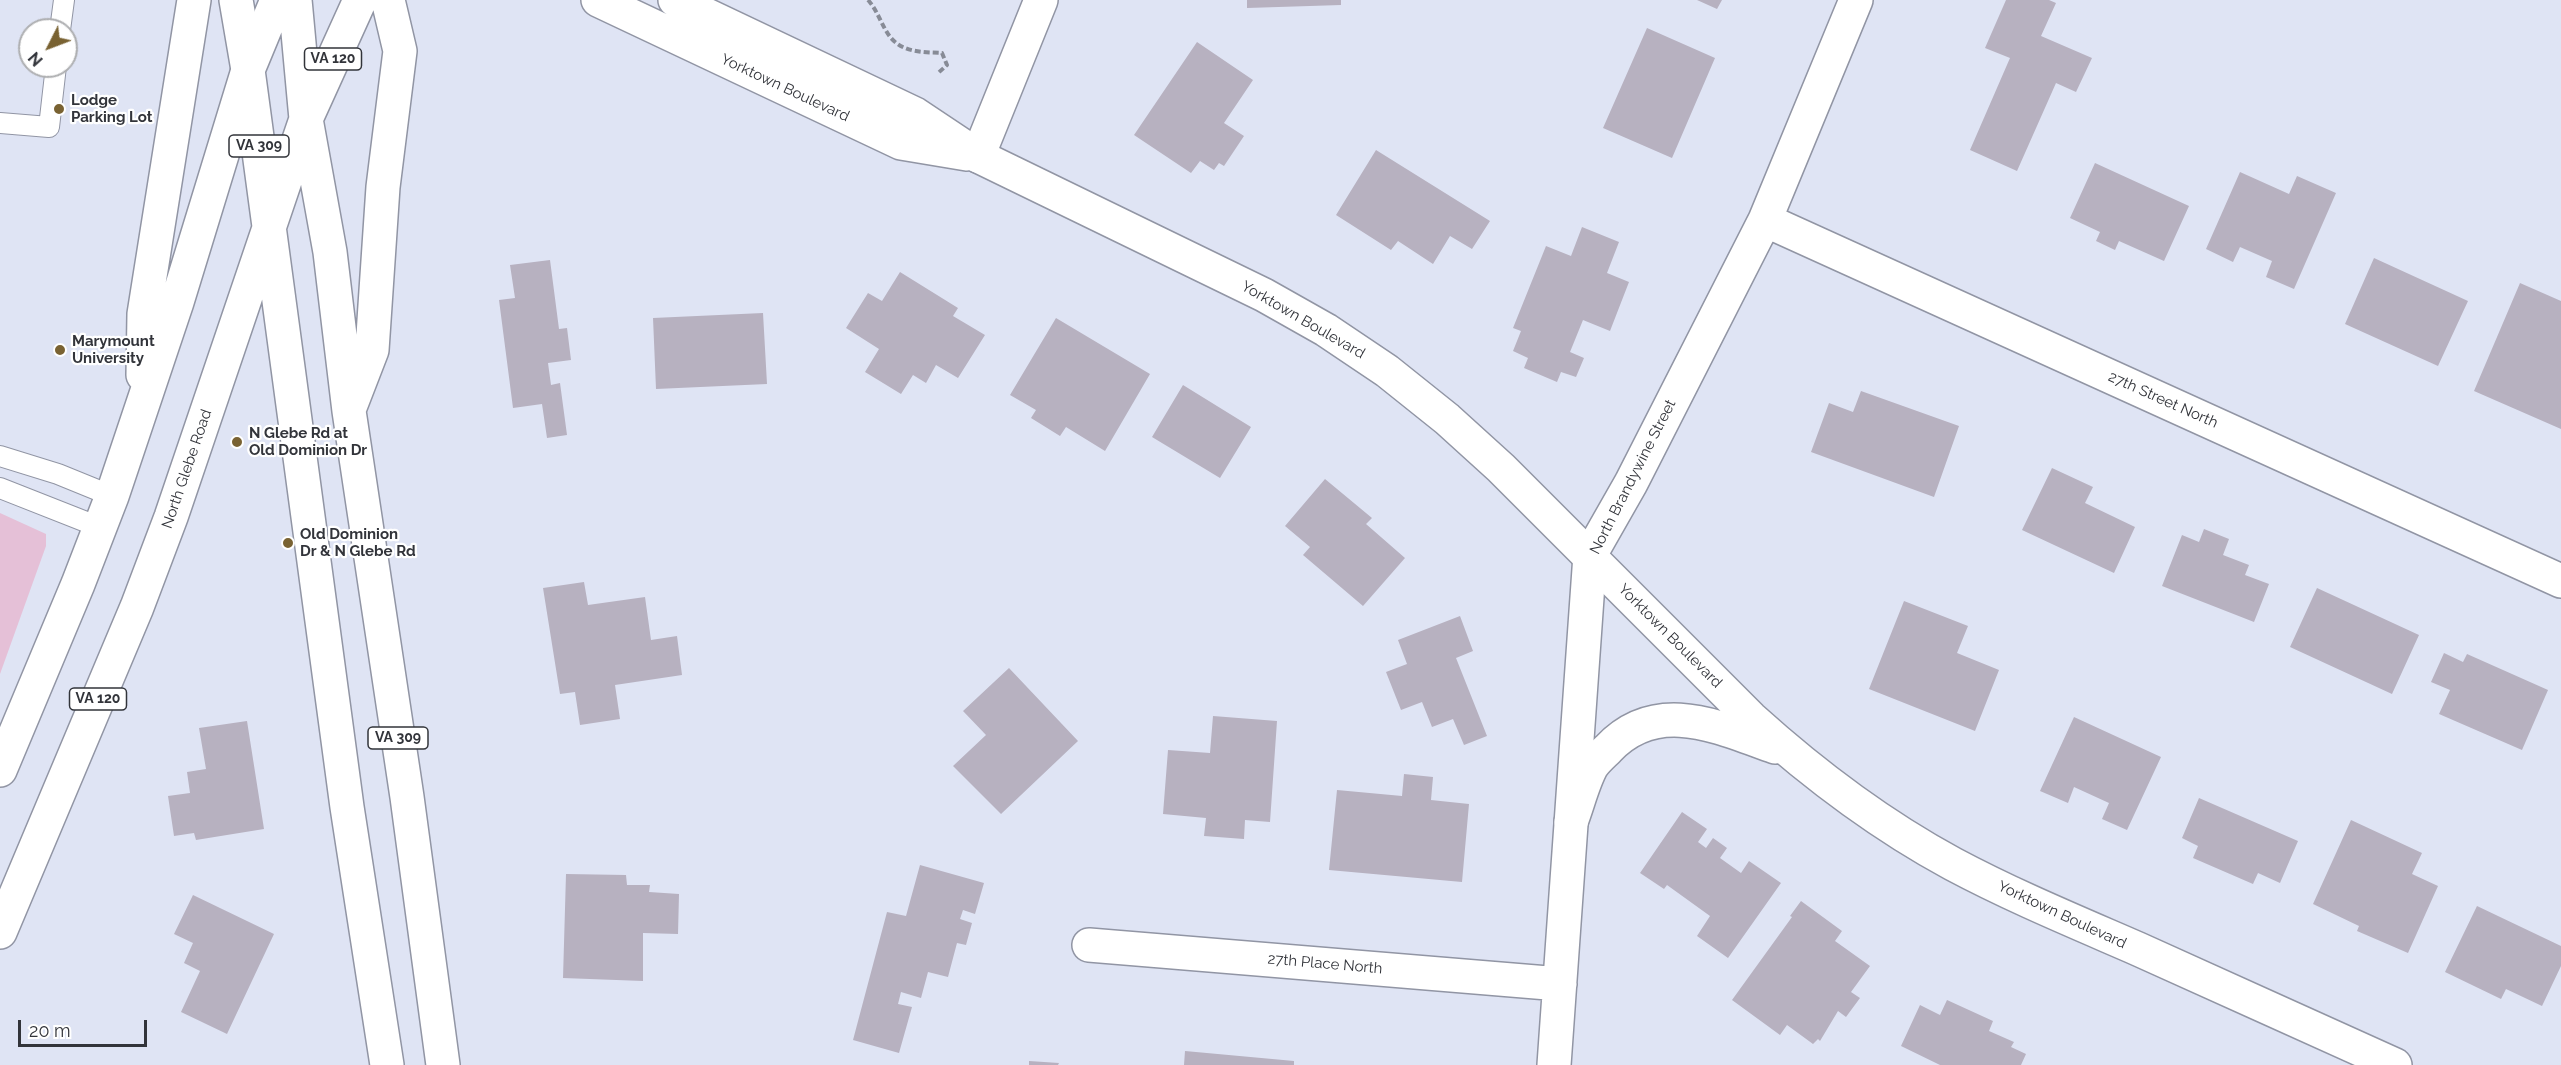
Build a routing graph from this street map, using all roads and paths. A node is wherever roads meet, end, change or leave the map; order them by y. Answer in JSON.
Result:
{"nodes":[{"id":1,"x":64,"y":0,"type":"edge"},
{"id":2,"x":194,"y":0,"type":"edge"},
{"id":3,"x":236,"y":0,"type":"edge"},
{"id":4,"x":277,"y":0,"type":"edge"},
{"id":5,"x":295,"y":0,"type":"edge"},
{"id":6,"x":360,"y":0,"type":"edge"},
{"id":7,"x":388,"y":0,"type":"edge"},
{"id":8,"x":598,"y":0,"type":"edge"},
{"id":9,"x":675,"y":0,"type":"edge"},
{"id":10,"x":868,"y":0,"type":"edge"},
{"id":11,"x":1041,"y":0,"type":"edge"},
{"id":12,"x":1856,"y":0,"type":"edge"},
{"id":13,"x":62,"y":18,"type":"edge"},
{"id":14,"x":248,"y":70,"type":"junction"},
{"id":15,"x":937,"y":74,"type":"dead end"},
{"id":16,"x":55,"y":78,"type":"edge"},
{"id":17,"x":306,"y":119,"type":"junction"},
{"id":18,"x":0,"y":123,"type":"edge"},
{"id":19,"x":978,"y":156,"type":"junction"},
{"id":20,"x":1765,"y":220,"type":"junction"},
{"id":21,"x":270,"y":222,"type":"junction"},
{"id":22,"x":142,"y":406,"type":"junction"},
{"id":23,"x":349,"y":411,"type":"junction"},
{"id":24,"x":0,"y":456,"type":"edge"},
{"id":25,"x":0,"y":488,"type":"edge"},
{"id":26,"x":112,"y":496,"type":"junction"},
{"id":27,"x":99,"y":527,"type":"junction"},
{"id":28,"x":1590,"y":555,"type":"junction"},
{"id":29,"x":2561,"y":580,"type":"edge"},
{"id":30,"x":1788,"y":751,"type":"junction"},
{"id":31,"x":0,"y":770,"type":"edge"},
{"id":32,"x":1571,"y":822,"type":"junction"},
{"id":33,"x":0,"y":932,"type":"edge"},
{"id":34,"x":1089,"y":945,"type":"dead end"},
{"id":35,"x":1560,"y":984,"type":"junction"},
{"id":36,"x":387,"y":1065,"type":"edge"},
{"id":37,"x":444,"y":1065,"type":"edge"},
{"id":38,"x":1554,"y":1065,"type":"edge"},
{"id":39,"x":2394,"y":1065,"type":"edge"}],
"edges":[{"from":1,"to":13,"type":"lane"},
{"from":2,"to":22,"type":"street"},
{"from":3,"to":14,"type":"street","number":"VA 309"},
{"from":4,"to":14,"type":"street"},
{"from":5,"to":17,"type":"street","number":"VA 309"},
{"from":6,"to":17,"type":"street","name":"North Glebe Road","number":"VA 120"},
{"from":7,"to":23,"type":"street"},
{"from":8,"to":19,"type":"street","name":"Yorktown Boulevard"},
{"from":9,"to":19,"type":"street","name":"Yorktown Boulevard"},
{"from":10,"to":15,"type":"path"},
{"from":11,"to":19,"type":"street"},
{"from":12,"to":20,"type":"street","name":"North Brandywine Street"},
{"from":14,"to":21,"type":"street","number":"VA 309"},
{"from":14,"to":22,"type":"street"},
{"from":16,"to":18,"type":"lane"},
{"from":17,"to":21,"type":"street","name":"North Glebe Road","number":"VA 120"},
{"from":17,"to":23,"type":"street","number":"VA 309"},
{"from":19,"to":28,"type":"street","name":"Yorktown Boulevard"},
{"from":20,"to":28,"type":"street","name":"North Brandywine Street"},
{"from":20,"to":29,"type":"street","name":"27th Street North"},
{"from":21,"to":33,"type":"street","name":"North Glebe Road","number":"VA 120"},
{"from":21,"to":36,"type":"street","number":"VA 309"},
{"from":22,"to":26,"type":"street"},
{"from":23,"to":37,"type":"street","number":"VA 309"},
{"from":24,"to":26,"type":"lane"},
{"from":25,"to":27,"type":"lane"},
{"from":26,"to":27,"type":"street"},
{"from":27,"to":31,"type":"street"},
{"from":28,"to":30,"type":"street","name":"Yorktown Boulevard"},
{"from":28,"to":32,"type":"street","name":"North Brandywine Street"},
{"from":30,"to":32,"type":"street"},
{"from":30,"to":39,"type":"street","name":"Yorktown Boulevard"},
{"from":32,"to":35,"type":"street","name":"North Brandywine Street"},
{"from":34,"to":35,"type":"street","name":"27th Place North"},
{"from":35,"to":38,"type":"street","name":"North Brandywine Street"}]}
